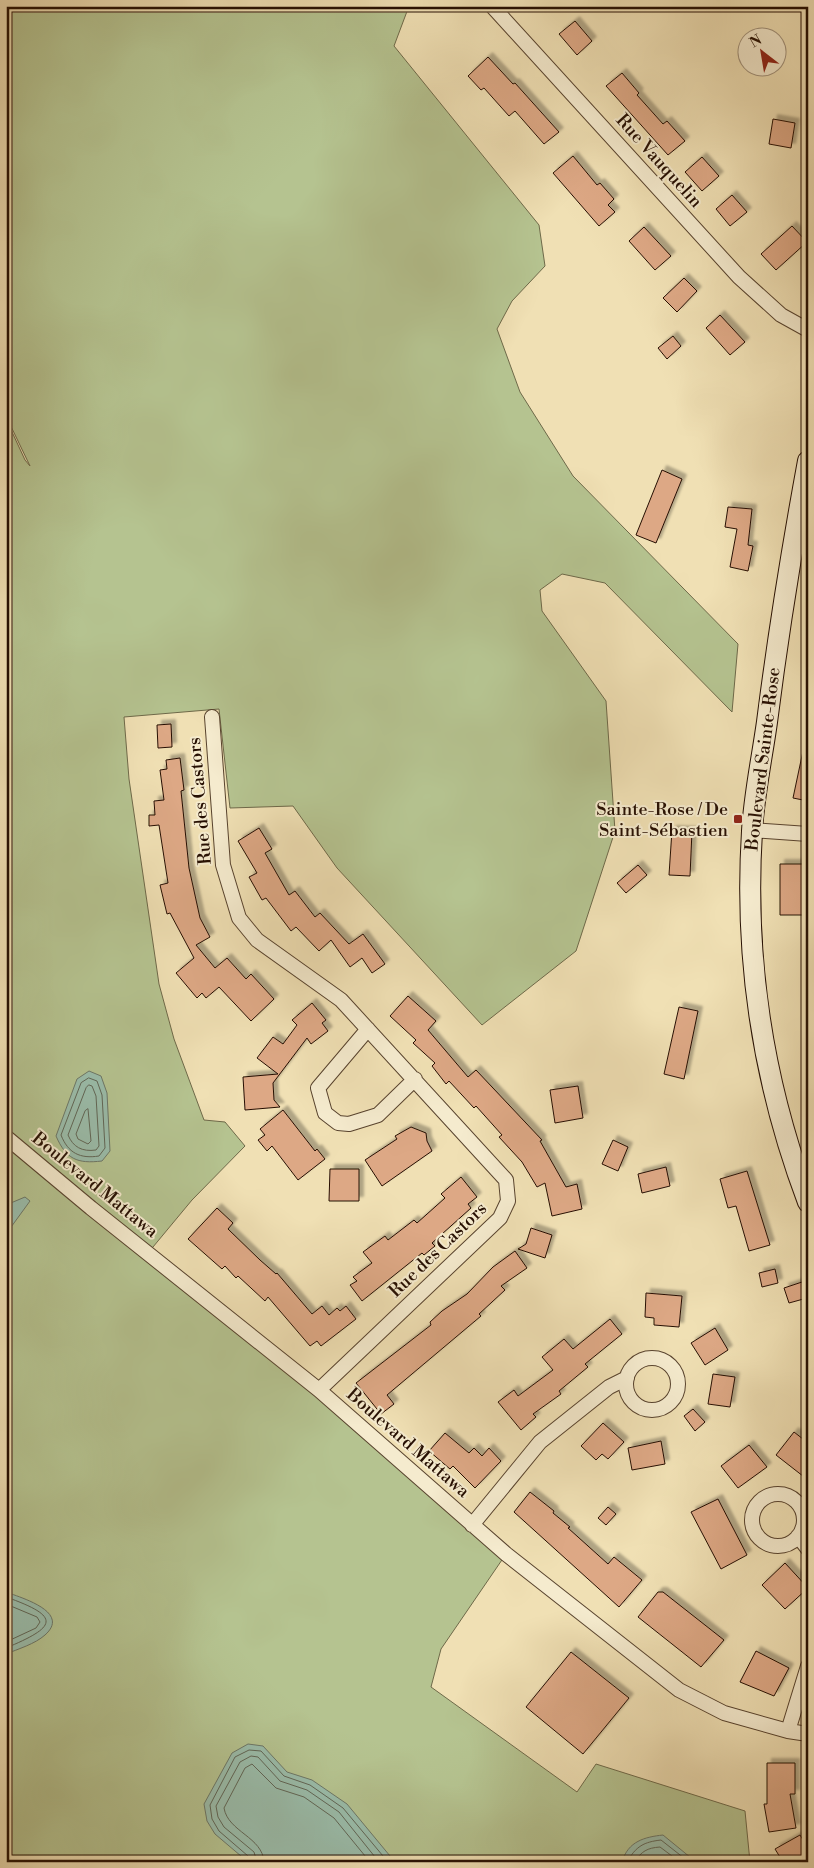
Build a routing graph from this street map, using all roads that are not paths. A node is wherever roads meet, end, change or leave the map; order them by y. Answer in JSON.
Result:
{"nodes":[{"id":1,"x":492,"y":6,"type":"edge"},
{"id":2,"x":808,"y":330,"type":"edge"},
{"id":3,"x":808,"y":461,"type":"edge"},
{"id":4,"x":212,"y":717,"type":"dead end"},
{"id":5,"x":752,"y":830,"type":"junction"},
{"id":6,"x":808,"y":834,"type":"edge"},
{"id":7,"x":368,"y":1029,"type":"junction"},
{"id":8,"x":415,"y":1079,"type":"junction"},
{"id":9,"x":6,"y":1137,"type":"edge"},
{"id":10,"x":808,"y":1202,"type":"edge"},
{"id":11,"x":627,"y":1378,"type":"dead end"},
{"id":12,"x":319,"y":1390,"type":"junction"},
{"id":13,"x":472,"y":1525,"type":"junction"},
{"id":14,"x":798,"y":1536,"type":"dead end"},
{"id":15,"x":808,"y":1549,"type":"edge"},
{"id":16,"x":808,"y":1666,"type":"edge"},
{"id":17,"x":788,"y":1732,"type":"junction"},
{"id":18,"x":808,"y":1734,"type":"edge"}],
"edges":[{"from":1,"to":2,"type":"street","name":"Rue Vauquelin"},
{"from":3,"to":5,"type":"street","name":"Boulevard Sainte-Rose"},
{"from":4,"to":7,"type":"street","name":"Rue des Castors"},
{"from":5,"to":6,"type":"street"},
{"from":5,"to":10,"type":"street","name":"Boulevard Sainte-Rose"},
{"from":7,"to":8,"type":"street","name":"Rue des Castors"},
{"from":7,"to":8,"type":"street"},
{"from":8,"to":12,"type":"street","name":"Rue des Castors"},
{"from":9,"to":12,"type":"street","name":"Boulevard Mattawa"},
{"from":11,"to":13,"type":"street"},
{"from":12,"to":13,"type":"street","name":"Boulevard Mattawa"},
{"from":13,"to":17,"type":"street","name":"Boulevard Mattawa"},
{"from":14,"to":15,"type":"street"},
{"from":16,"to":17,"type":"street"},
{"from":17,"to":18,"type":"street","name":"Boulevard Mattawa"}]}
